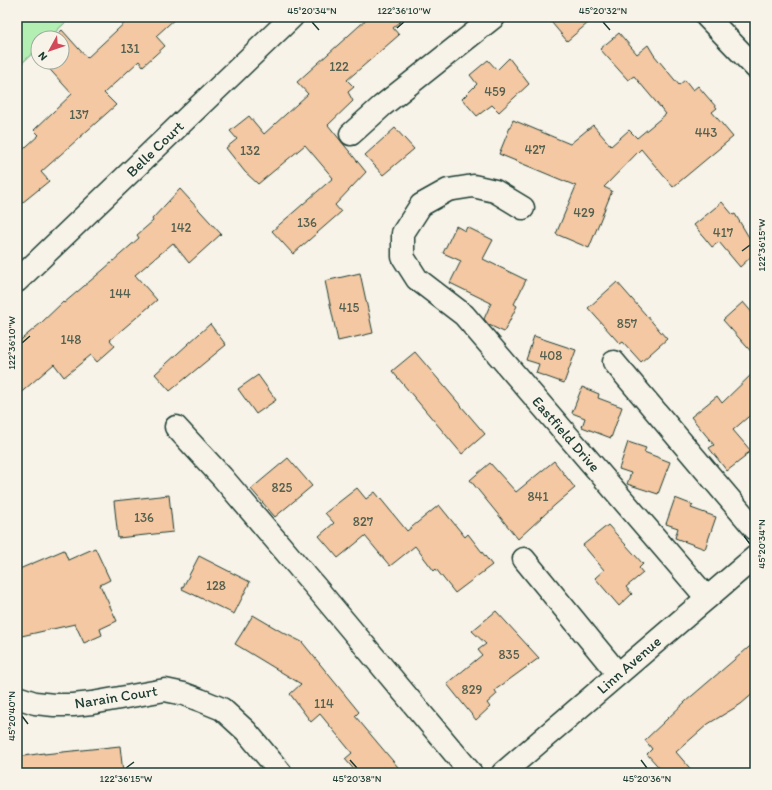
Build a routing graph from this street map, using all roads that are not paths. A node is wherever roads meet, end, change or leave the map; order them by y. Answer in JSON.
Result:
{"nodes":[{"id":1,"x":292,"y":17,"type":"edge"},
{"id":2,"x":494,"y":17,"type":"edge"},
{"id":3,"x":707,"y":17,"type":"edge"},
{"id":4,"x":755,"y":67,"type":"edge"},
{"id":5,"x":352,"y":134,"type":"dead end"},
{"id":6,"x":523,"y":208,"type":"dead end"},
{"id":7,"x":17,"y":281,"type":"edge"},
{"id":8,"x":614,"y":362,"type":"dead end"},
{"id":9,"x":176,"y":427,"type":"dead end"},
{"id":10,"x":755,"y":528,"type":"edge"},
{"id":11,"x":755,"y":557,"type":"edge"},
{"id":12,"x":524,"y":559,"type":"dead end"},
{"id":13,"x":707,"y":598,"type":"junction"},
{"id":14,"x":618,"y":674,"type":"junction"},
{"id":15,"x":17,"y":697,"type":"edge"},
{"id":16,"x":281,"y":773,"type":"edge"},
{"id":17,"x":471,"y":773,"type":"edge"},
{"id":18,"x":503,"y":773,"type":"edge"}],
"edges":[{"from":1,"to":7,"type":"street","name":"Belle Court"},
{"from":2,"to":5,"type":"street"},
{"from":3,"to":4,"type":"street"},
{"from":6,"to":13,"type":"street","name":"Eastfield Drive"},
{"from":8,"to":10,"type":"street"},
{"from":9,"to":17,"type":"street"},
{"from":11,"to":13,"type":"street","name":"Linn Avenue"},
{"from":12,"to":14,"type":"street"},
{"from":13,"to":14,"type":"street","name":"Linn Avenue"},
{"from":14,"to":18,"type":"street","name":"Linn Avenue"},
{"from":15,"to":16,"type":"street","name":"Narain Court"}]}
